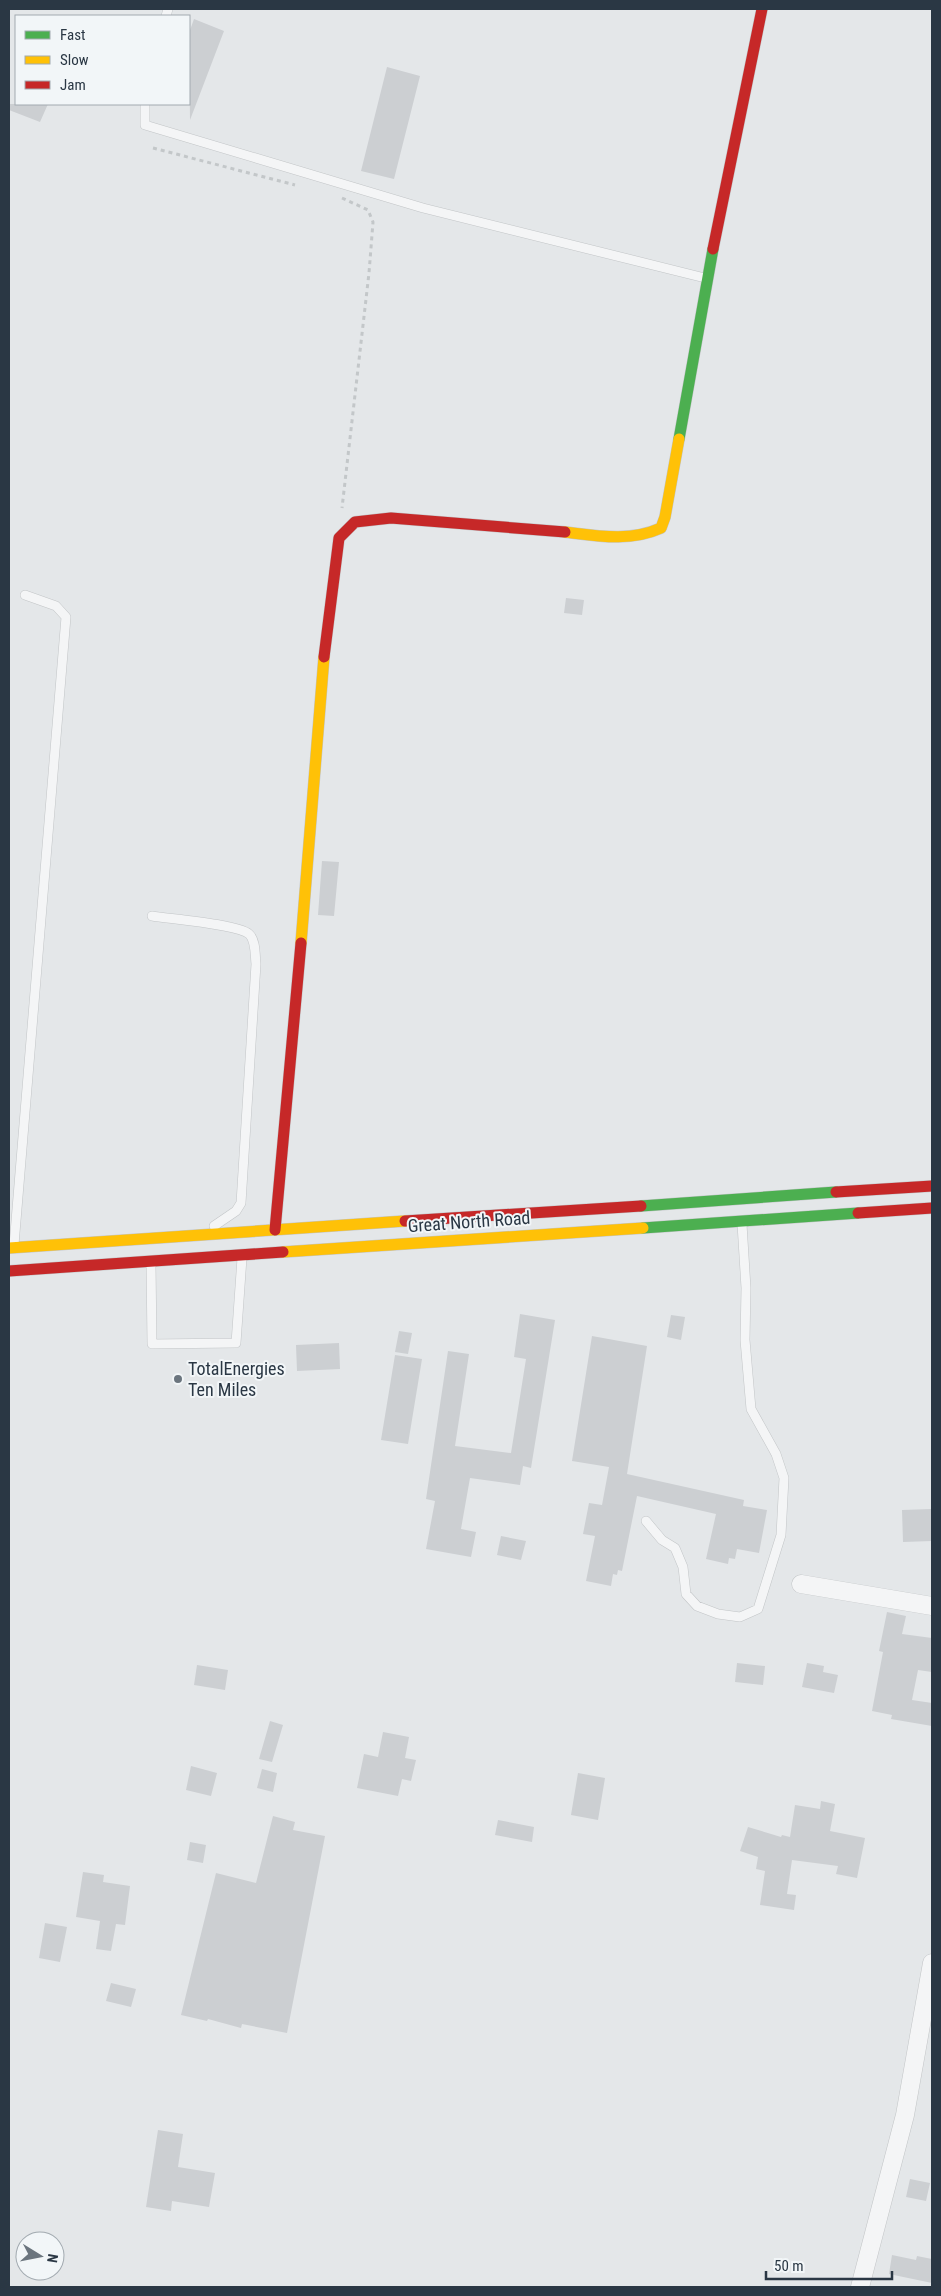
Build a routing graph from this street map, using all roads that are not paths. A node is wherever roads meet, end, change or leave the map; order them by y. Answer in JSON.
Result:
{"nodes":[{"id":1,"x":762,"y":9,"type":"edge"},
{"id":2,"x":145,"y":105,"type":"edge"},
{"id":3,"x":708,"y":279,"type":"junction"},
{"id":4,"x":25,"y":595,"type":"dead end"},
{"id":5,"x":152,"y":916,"type":"dead end"},
{"id":6,"x":932,"y":1186,"type":"edge"},
{"id":7,"x":932,"y":1208,"type":"edge"},
{"id":8,"x":742,"y":1221,"type":"junction"},
{"id":9,"x":275,"y":1230,"type":"junction"},
{"id":10,"x":199,"y":1236,"type":"junction"},
{"id":11,"x":241,"y":1244,"type":"junction"},
{"id":12,"x":11,"y":1248,"type":"edge"},
{"id":13,"x":152,"y":1250,"type":"junction"},
{"id":14,"x":9,"y":1271,"type":"edge"},
{"id":15,"x":646,"y":1521,"type":"dead end"},
{"id":16,"x":801,"y":1584,"type":"dead end"},
{"id":17,"x":932,"y":1606,"type":"edge"},
{"id":18,"x":932,"y":1963,"type":"edge"},
{"id":19,"x":860,"y":2287,"type":"edge"}],
"edges":[{"from":1,"to":3,"type":"main road"},
{"from":2,"to":3,"type":"lane"},
{"from":3,"to":9,"type":"main road"},
{"from":4,"to":12,"type":"lane"},
{"from":5,"to":10,"type":"lane"},
{"from":6,"to":9,"type":"main road","name":"Great North Road"},
{"from":7,"to":8,"type":"main road","name":"Great North Road"},
{"from":8,"to":11,"type":"main road","name":"Great North Road"},
{"from":8,"to":15,"type":"lane"},
{"from":9,"to":11,"type":"main road","name":"Great North Road"},
{"from":10,"to":11,"type":"main road","name":"Great North Road"},
{"from":10,"to":13,"type":"main road","name":"Great North Road"},
{"from":11,"to":13,"type":"main road","name":"Great North Road"},
{"from":11,"to":13,"type":"lane"},
{"from":12,"to":13,"type":"main road","name":"Great North Road"},
{"from":13,"to":14,"type":"main road","name":"Great North Road"},
{"from":16,"to":17,"type":"street"},
{"from":18,"to":19,"type":"street"}]}
